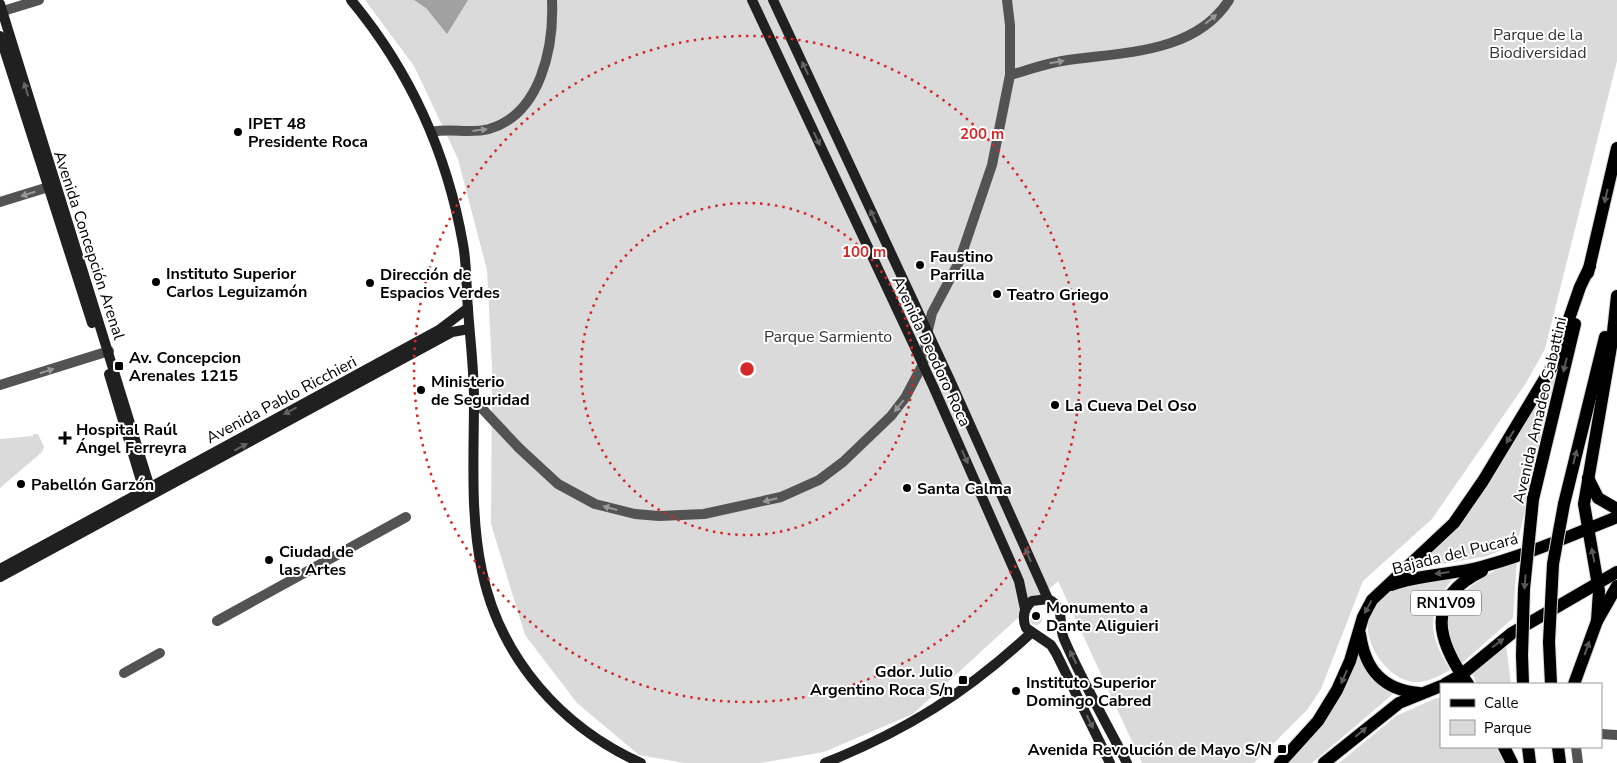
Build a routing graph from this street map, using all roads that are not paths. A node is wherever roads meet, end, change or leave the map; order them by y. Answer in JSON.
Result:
{"nodes":[{"id":1,"x":39,"y":0,"type":"edge"},
{"id":2,"x":351,"y":0,"type":"edge"},
{"id":3,"x":552,"y":0,"type":"edge"},
{"id":4,"x":752,"y":0,"type":"edge"},
{"id":5,"x":773,"y":0,"type":"edge"},
{"id":6,"x":1006,"y":0,"type":"edge"},
{"id":7,"x":1229,"y":0,"type":"edge"},
{"id":8,"x":1,"y":9,"type":"edge"},
{"id":9,"x":0,"y":36,"type":"edge"},
{"id":10,"x":1010,"y":75,"type":"junction"},
{"id":11,"x":432,"y":132,"type":"junction"},
{"id":12,"x":1617,"y":148,"type":"edge"},
{"id":13,"x":52,"y":186,"type":"junction"},
{"id":14,"x":0,"y":202,"type":"edge"},
{"id":15,"x":1590,"y":266,"type":"junction"},
{"id":16,"x":1617,"y":289,"type":"edge"},
{"id":17,"x":1617,"y":296,"type":"edge"},
{"id":18,"x":468,"y":308,"type":"junction"},
{"id":19,"x":470,"y":330,"type":"junction"},
{"id":20,"x":927,"y":334,"type":"junction"},
{"id":21,"x":106,"y":352,"type":"junction"},
{"id":22,"x":923,"y":364,"type":"junction"},
{"id":23,"x":0,"y":385,"type":"edge"},
{"id":24,"x":474,"y":400,"type":"junction"},
{"id":25,"x":1587,"y":476,"type":"junction"},
{"id":26,"x":148,"y":492,"type":"junction"},
{"id":27,"x":1617,"y":509,"type":"edge"},
{"id":28,"x":406,"y":517,"type":"dead end"},
{"id":29,"x":1617,"y":518,"type":"edge"},
{"id":30,"x":1587,"y":529,"type":"junction"},
{"id":31,"x":1507,"y":559,"type":"junction"},
{"id":32,"x":0,"y":569,"type":"edge"},
{"id":33,"x":1617,"y":572,"type":"edge"},
{"id":34,"x":0,"y":577,"type":"edge"},
{"id":35,"x":1598,"y":582,"type":"junction"},
{"id":36,"x":1617,"y":586,"type":"edge"},
{"id":37,"x":1384,"y":588,"type":"junction"},
{"id":38,"x":1048,"y":599,"type":"junction"},
{"id":39,"x":1025,"y":609,"type":"junction"},
{"id":40,"x":217,"y":621,"type":"dead end"},
{"id":41,"x":1597,"y":621,"type":"junction"},
{"id":42,"x":1062,"y":622,"type":"junction"},
{"id":43,"x":1360,"y":631,"type":"junction"},
{"id":44,"x":1035,"y":635,"type":"junction"},
{"id":45,"x":160,"y":653,"type":"dead end"},
{"id":46,"x":124,"y":673,"type":"dead end"},
{"id":47,"x":1465,"y":679,"type":"edge"},
{"id":48,"x":1449,"y":683,"type":"edge"},
{"id":49,"x":1523,"y":683,"type":"edge"},
{"id":50,"x":1551,"y":683,"type":"edge"},
{"id":51,"x":1574,"y":683,"type":"edge"},
{"id":52,"x":1440,"y":686,"type":"edge"},
{"id":53,"x":1421,"y":693,"type":"junction"},
{"id":54,"x":1602,"y":734,"type":"edge"},
{"id":55,"x":1617,"y":735,"type":"edge"},
{"id":56,"x":1504,"y":748,"type":"edge"},
{"id":57,"x":1528,"y":748,"type":"edge"},
{"id":58,"x":1558,"y":748,"type":"edge"},
{"id":59,"x":1565,"y":748,"type":"edge"},
{"id":60,"x":1576,"y":748,"type":"edge"},
{"id":61,"x":641,"y":763,"type":"edge"},
{"id":62,"x":825,"y":763,"type":"edge"},
{"id":63,"x":1110,"y":763,"type":"edge"},
{"id":64,"x":1127,"y":763,"type":"edge"},
{"id":65,"x":1280,"y":763,"type":"edge"},
{"id":66,"x":1324,"y":763,"type":"edge"},
{"id":67,"x":1512,"y":763,"type":"edge"},
{"id":68,"x":1530,"y":763,"type":"edge"},
{"id":69,"x":1560,"y":763,"type":"edge"},
{"id":70,"x":1567,"y":763,"type":"edge"},
{"id":71,"x":1578,"y":763,"type":"edge"}],
"edges":[{"from":1,"to":8,"type":"street"},
{"from":2,"to":11,"type":"main road"},
{"from":11,"to":3,"type":"street","one_way":true},
{"from":4,"to":22,"type":"main road","name":"Avenida Deodoro Roca","one_way":true},
{"from":20,"to":5,"type":"main road","name":"Avenida Deodoro Roca","one_way":true},
{"from":6,"to":10,"type":"street"},
{"from":10,"to":7,"type":"street","one_way":true},
{"from":13,"to":8,"type":"main road","name":"Avenida Concepción Arenal","one_way":true},
{"from":9,"to":13,"type":"main road","name":"Avenida Concepción Arenal"},
{"from":10,"to":20,"type":"street"},
{"from":11,"to":18,"type":"main road"},
{"from":12,"to":15,"type":"main road","name":"Avenida Amadeo Sabattini","one_way":true},
{"from":13,"to":14,"type":"street","one_way":true},
{"from":13,"to":21,"type":"main road","name":"Avenida Concepción Arenal"},
{"from":15,"to":37,"type":"main road","one_way":true},
{"from":15,"to":49,"type":"main road","name":"Avenida Amadeo Sabattini","one_way":true,"bridge":true},
{"from":50,"to":16,"type":"main road","one_way":true,"bridge":true},
{"from":17,"to":25,"type":"main road"},
{"from":18,"to":19,"type":"main road"},
{"from":18,"to":26,"type":"main road","name":"Avenida Pablo Ricchieri","one_way":true},
{"from":19,"to":24,"type":"main road"},
{"from":26,"to":19,"type":"main road","name":"Avenida Pablo Ricchieri","one_way":true},
{"from":20,"to":22,"type":"street"},
{"from":38,"to":20,"type":"main road","name":"Avenida Deodoro Roca","one_way":true},
{"from":23,"to":21,"type":"street","one_way":true},
{"from":21,"to":26,"type":"main road","name":"Avenida Concepción Arenal"},
{"from":22,"to":24,"type":"street","one_way":true},
{"from":22,"to":39,"type":"main road","name":"Avenida Deodoro Roca","one_way":true},
{"from":24,"to":61,"type":"main road"},
{"from":25,"to":27,"type":"main road"},
{"from":25,"to":30,"type":"main road"},
{"from":26,"to":32,"type":"main road","name":"Avenida Pablo Ricchieri"},
{"from":26,"to":34,"type":"main road","name":"Avenida Pablo Ricchieri"},
{"from":28,"to":40,"type":"street"},
{"from":29,"to":30,"type":"main road","name":"Bajada del Pucará","number":"RN1V09"},
{"from":30,"to":31,"type":"main road","name":"Bajada del Pucará","number":"RN1V09"},
{"from":35,"to":30,"type":"main road","one_way":true},
{"from":31,"to":37,"type":"main road","name":"Bajada del Pucará","one_way":true},
{"from":31,"to":47,"type":"main road","number":"RN1V09"},
{"from":33,"to":35,"type":"main road"},
{"from":35,"to":41,"type":"main road"},
{"from":47,"to":35,"type":"main road","one_way":true},
{"from":36,"to":41,"type":"main road"},
{"from":37,"to":43,"type":"main road","one_way":true},
{"from":38,"to":39,"type":"main road"},
{"from":38,"to":42,"type":"main road","name":"Avenida Deodoro Roca"},
{"from":39,"to":44,"type":"main road","name":"Avenida Deodoro Roca"},
{"from":51,"to":41,"type":"main road","one_way":true},
{"from":42,"to":44,"type":"main road"},
{"from":64,"to":42,"type":"main road","name":"Avenida Deodoro Roca","one_way":true},
{"from":43,"to":53,"type":"main road"},
{"from":43,"to":65,"type":"main road","one_way":true},
{"from":44,"to":62,"type":"main road"},
{"from":44,"to":63,"type":"main road","one_way":true},
{"from":45,"to":46,"type":"street"},
{"from":47,"to":48,"type":"main road"},
{"from":52,"to":53,"type":"main road"},
{"from":66,"to":53,"type":"main road","one_way":true},
{"from":54,"to":55,"type":"street"},
{"from":56,"to":67,"type":"main road"},
{"from":57,"to":68,"type":"main road"},
{"from":58,"to":69,"type":"main road"},
{"from":59,"to":70,"type":"main road"},
{"from":60,"to":71,"type":"street"}]}
